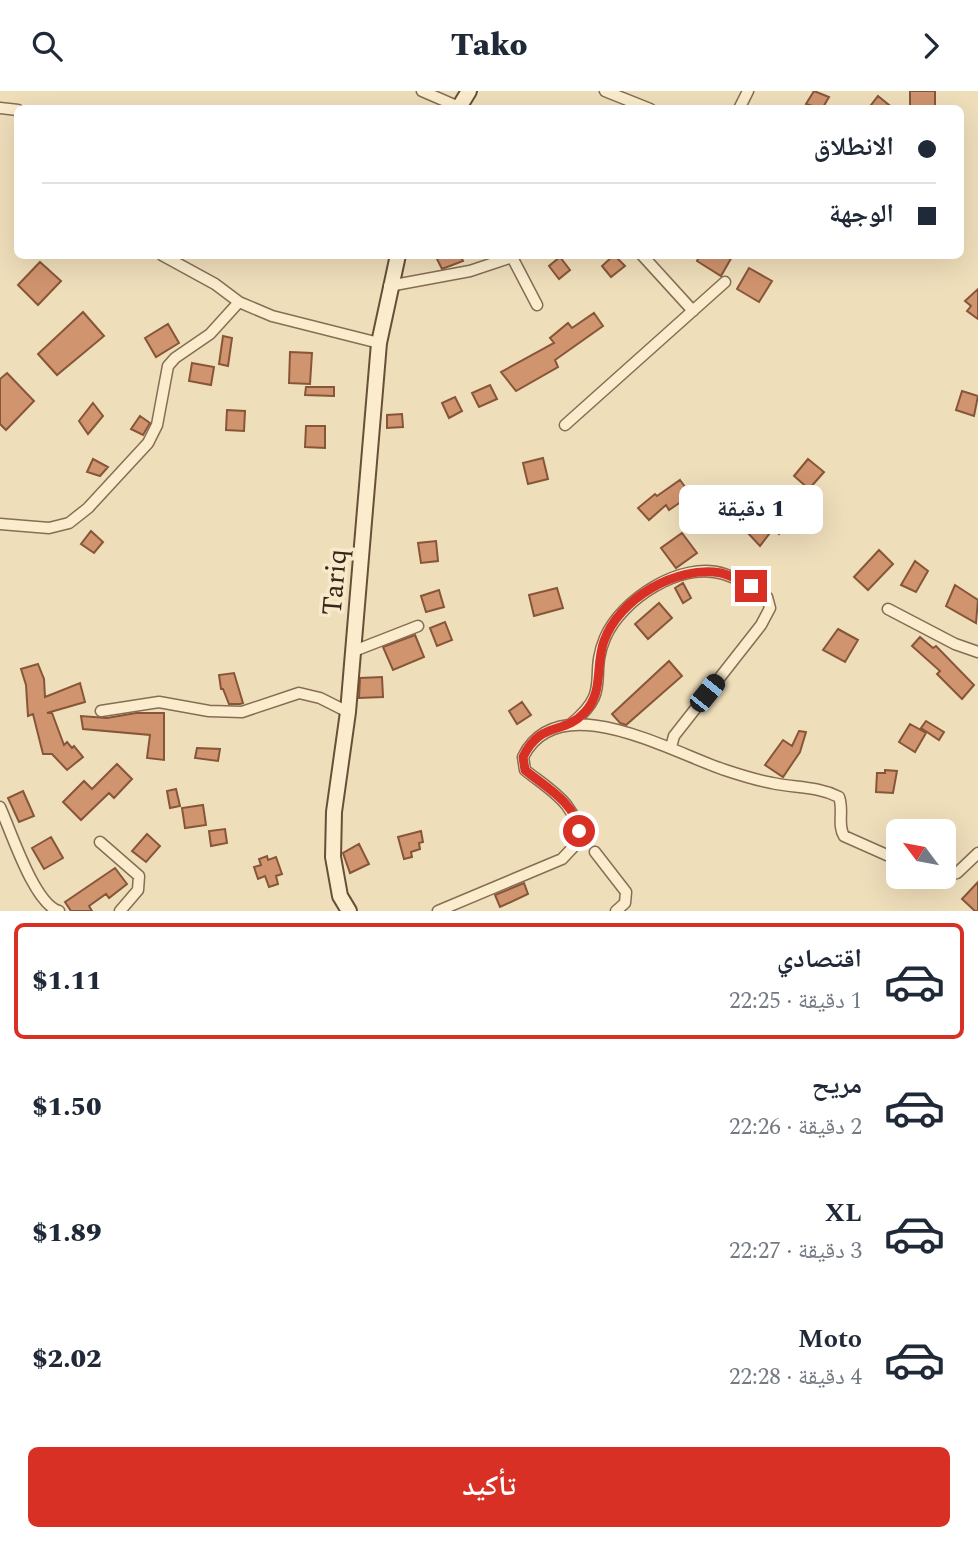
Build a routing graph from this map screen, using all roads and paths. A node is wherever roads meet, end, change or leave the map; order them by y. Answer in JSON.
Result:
{"nodes":[{"id":1,"x":422,"y":91,"type":"edge"},
{"id":2,"x":605,"y":91,"type":"edge"},
{"id":3,"x":452,"y":105,"type":"edge"},
{"id":4,"x":640,"y":105,"type":"edge"},
{"id":5,"x":169,"y":259,"type":"edge"},
{"id":6,"x":397,"y":259,"type":"edge"},
{"id":7,"x":504,"y":259,"type":"edge"},
{"id":8,"x":514,"y":259,"type":"edge"},
{"id":9,"x":646,"y":259,"type":"edge"},
{"id":10,"x":725,"y":282,"type":"dead end"},
{"id":11,"x":389,"y":286,"type":"junction"},
{"id":12,"x":239,"y":302,"type":"junction"},
{"id":13,"x":537,"y":305,"type":"dead end"},
{"id":14,"x":693,"y":311,"type":"junction"},
{"id":15,"x":379,"y":343,"type":"junction"},
{"id":16,"x":565,"y":425,"type":"dead end"},
{"id":17,"x":0,"y":524,"type":"edge"},
{"id":18,"x":888,"y":609,"type":"dead end"},
{"id":19,"x":418,"y":626,"type":"dead end"},
{"id":20,"x":354,"y":651,"type":"junction"},
{"id":21,"x":978,"y":652,"type":"edge"},
{"id":22,"x":101,"y":711,"type":"dead end"},
{"id":23,"x":348,"y":712,"type":"junction"},
{"id":24,"x":571,"y":724,"type":"junction"},
{"id":25,"x":671,"y":747,"type":"junction"},
{"id":26,"x":0,"y":807,"type":"edge"},
{"id":27,"x":100,"y":842,"type":"dead end"},
{"id":28,"x":595,"y":852,"type":"dead end"},
{"id":29,"x":978,"y":853,"type":"edge"},
{"id":30,"x":886,"y":855,"type":"edge"},
{"id":31,"x":956,"y":873,"type":"edge"},
{"id":32,"x":59,"y":911,"type":"edge"},
{"id":33,"x":120,"y":911,"type":"edge"},
{"id":34,"x":349,"y":911,"type":"edge"},
{"id":35,"x":438,"y":911,"type":"edge"},
{"id":36,"x":616,"y":911,"type":"edge"}],
"edges":[{"from":1,"to":3,"type":"street"},
{"from":2,"to":4,"type":"street"},
{"from":5,"to":12,"type":"street"},
{"from":6,"to":11,"type":"main road","name":"Tariq"},
{"from":7,"to":11,"type":"street"},
{"from":8,"to":13,"type":"street"},
{"from":9,"to":14,"type":"street"},
{"from":10,"to":14,"type":"street"},
{"from":11,"to":15,"type":"main road","name":"Tariq"},
{"from":12,"to":15,"type":"street"},
{"from":12,"to":17,"type":"street"},
{"from":14,"to":16,"type":"street"},
{"from":15,"to":20,"type":"main road","name":"Tariq"},
{"from":18,"to":21,"type":"street"},
{"from":19,"to":20,"type":"street"},
{"from":20,"to":23,"type":"main road","name":"Tariq"},
{"from":22,"to":23,"type":"street"},
{"from":23,"to":34,"type":"main road","name":"Tariq"},
{"from":24,"to":25,"type":"street"},
{"from":24,"to":25,"type":"street"},
{"from":24,"to":35,"type":"street"},
{"from":25,"to":30,"type":"street"},
{"from":26,"to":32,"type":"street"},
{"from":27,"to":33,"type":"street"},
{"from":28,"to":36,"type":"street"},
{"from":29,"to":31,"type":"street"}]}
